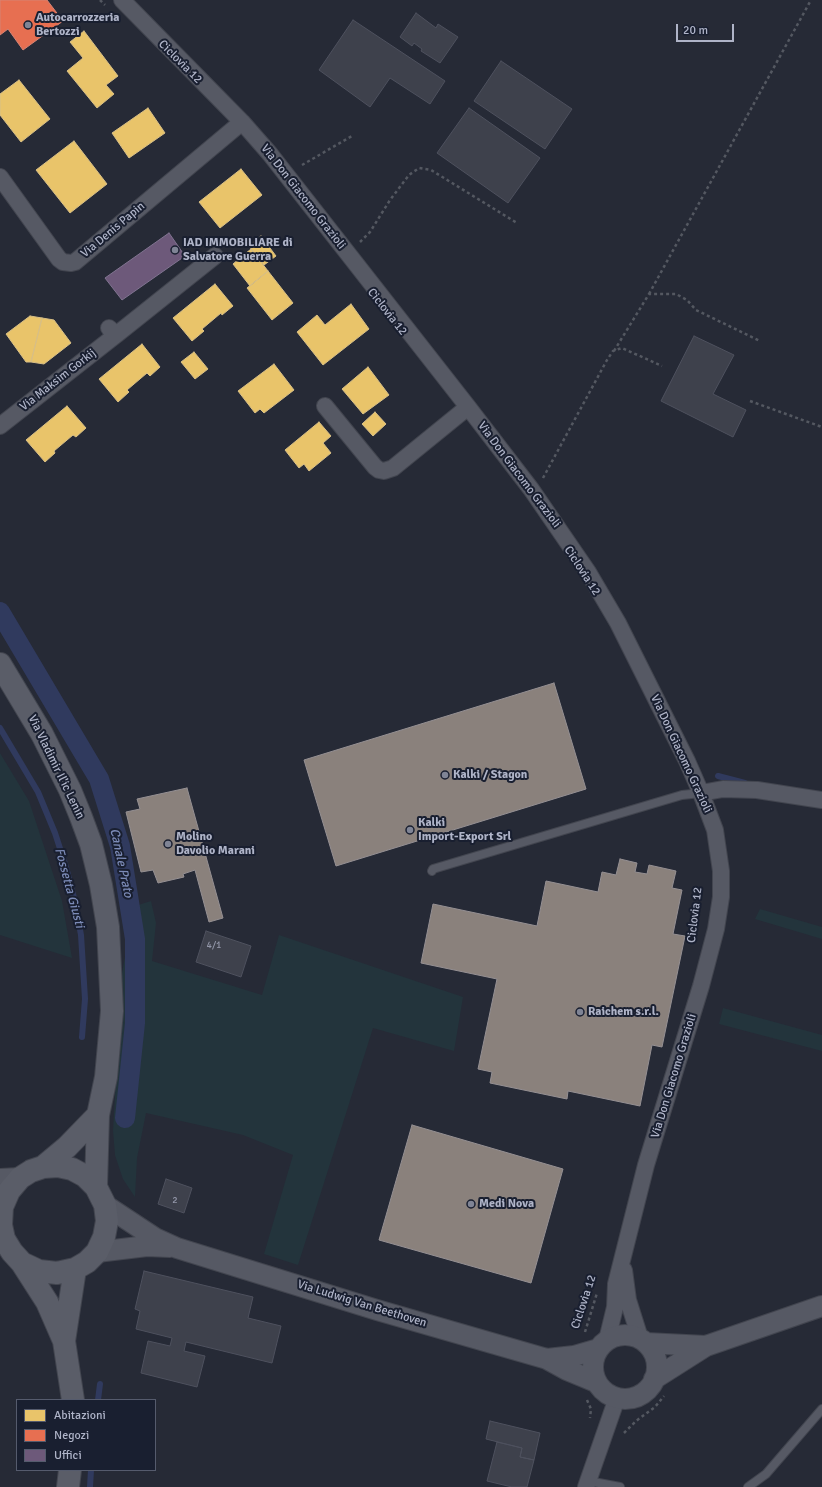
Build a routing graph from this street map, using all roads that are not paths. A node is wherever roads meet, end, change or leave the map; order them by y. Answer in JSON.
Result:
{"nodes":[{"id":1,"x":116,"y":5,"type":"edge"},
{"id":2,"x":242,"y":122,"type":"junction"},
{"id":3,"x":0,"y":177,"type":"edge"},
{"id":4,"x":215,"y":256,"type":"dead end"},
{"id":5,"x":325,"y":406,"type":"dead end"},
{"id":6,"x":468,"y":407,"type":"junction"},
{"id":7,"x":0,"y":426,"type":"edge"},
{"id":8,"x":0,"y":664,"type":"edge"},
{"id":9,"x":701,"y":793,"type":"junction"},
{"id":10,"x":822,"y":800,"type":"edge"},
{"id":11,"x":432,"y":871,"type":"dead end"},
{"id":12,"x":98,"y":1115,"type":"junction"},
{"id":13,"x":43,"y":1167,"type":"junction"},
{"id":14,"x":10,"y":1178,"type":"edge"},
{"id":15,"x":101,"y":1196,"type":"junction"},
{"id":16,"x":0,"y":1224,"type":"edge"},
{"id":17,"x":177,"y":1248,"type":"junction"},
{"id":18,"x":96,"y":1252,"type":"junction"},
{"id":19,"x":622,"y":1262,"type":"junction"},
{"id":20,"x":22,"y":1263,"type":"junction"},
{"id":21,"x":75,"y":1269,"type":"junction"},
{"id":22,"x":822,"y":1306,"type":"edge"},
{"id":23,"x":643,"y":1340,"type":"junction"},
{"id":24,"x":64,"y":1341,"type":"junction"},
{"id":25,"x":602,"y":1344,"type":"junction"},
{"id":26,"x":706,"y":1346,"type":"junction"},
{"id":27,"x":547,"y":1359,"type":"junction"},
{"id":28,"x":654,"y":1379,"type":"junction"},
{"id":29,"x":596,"y":1382,"type":"junction"},
{"id":30,"x":618,"y":1398,"type":"junction"},
{"id":31,"x":73,"y":1399,"type":"edge"},
{"id":32,"x":822,"y":1409,"type":"edge"},
{"id":33,"x":70,"y":1471,"type":"edge"},
{"id":34,"x":587,"y":1484,"type":"edge"},
{"id":35,"x":68,"y":1487,"type":"edge"},
{"id":36,"x":620,"y":1487,"type":"edge"},
{"id":37,"x":748,"y":1487,"type":"edge"}],
"edges":[{"from":1,"to":2,"type":"street","name":"Via Don Giacomo Grazioli"},
{"from":2,"to":3,"type":"street","name":"Via Denis Papin"},
{"from":2,"to":6,"type":"street","name":"Via Don Giacomo Grazioli"},
{"from":4,"to":7,"type":"street","name":"Via Maksim Gorkij"},
{"from":5,"to":6,"type":"street"},
{"from":6,"to":9,"type":"street","name":"Via Don Giacomo Grazioli"},
{"from":8,"to":12,"type":"main road","name":"Via Vladimir Il'ic Lenin"},
{"from":9,"to":10,"type":"street"},
{"from":9,"to":11,"type":"lane"},
{"from":9,"to":19,"type":"street","name":"Via Don Giacomo Grazioli"},
{"from":12,"to":13,"type":"main road","name":"Via Vladimir Il'ic Lenin"},
{"from":12,"to":15,"type":"main road","name":"Via Vladimir Il'ic Lenin"},
{"from":13,"to":14,"type":"main road","name":"Via Vladimir Il'ic Lenin"},
{"from":13,"to":15,"type":"main road","name":"Via Vladimir Il'ic Lenin"},
{"from":14,"to":16,"type":"main road","name":"Via Vladimir Il'ic Lenin"},
{"from":15,"to":17,"type":"street","name":"Via Ludwig Van Beethoven"},
{"from":15,"to":18,"type":"main road","name":"Via Vladimir Il'ic Lenin"},
{"from":16,"to":20,"type":"main road","name":"Via Vladimir Il'ic Lenin"},
{"from":17,"to":18,"type":"street","name":"Via Ludwig Van Beethoven"},
{"from":17,"to":27,"type":"street","name":"Via Ludwig Van Beethoven"},
{"from":18,"to":21,"type":"main road","name":"Via Vladimir Il'ic Lenin"},
{"from":19,"to":23,"type":"street","name":"Via Don Giacomo Grazioli"},
{"from":19,"to":25,"type":"street","name":"Via Don Giacomo Grazioli"},
{"from":20,"to":21,"type":"main road","name":"Via Vladimir Il'ic Lenin"},
{"from":20,"to":24,"type":"main road","name":"Via Vladimir Il'ic Lenin"},
{"from":21,"to":24,"type":"main road","name":"Via Vladimir Il'ic Lenin"},
{"from":22,"to":26,"type":"street","name":"Via Ludwig Van Beethoven"},
{"from":23,"to":25,"type":"street","name":"Via Ludwig Van Beethoven"},
{"from":23,"to":26,"type":"street","name":"Via Ludwig Van Beethoven"},
{"from":23,"to":28,"type":"street"},
{"from":24,"to":31,"type":"main road","name":"Via Vladimir Il'ic Lenin"},
{"from":25,"to":27,"type":"street","name":"Via Ludwig Van Beethoven"},
{"from":25,"to":29,"type":"street"},
{"from":26,"to":28,"type":"street","name":"Via Ludwig Van Beethoven"},
{"from":27,"to":29,"type":"street","name":"Via Ludwig Van Beethoven"},
{"from":28,"to":30,"type":"street","name":"Via Ludwig Van Beethoven"},
{"from":29,"to":30,"type":"street","name":"Via Ludwig Van Beethoven"},
{"from":30,"to":34,"type":"street"},
{"from":32,"to":37,"type":"lane"},
{"from":33,"to":35,"type":"main road"},
{"from":34,"to":36,"type":"lane"}]}
